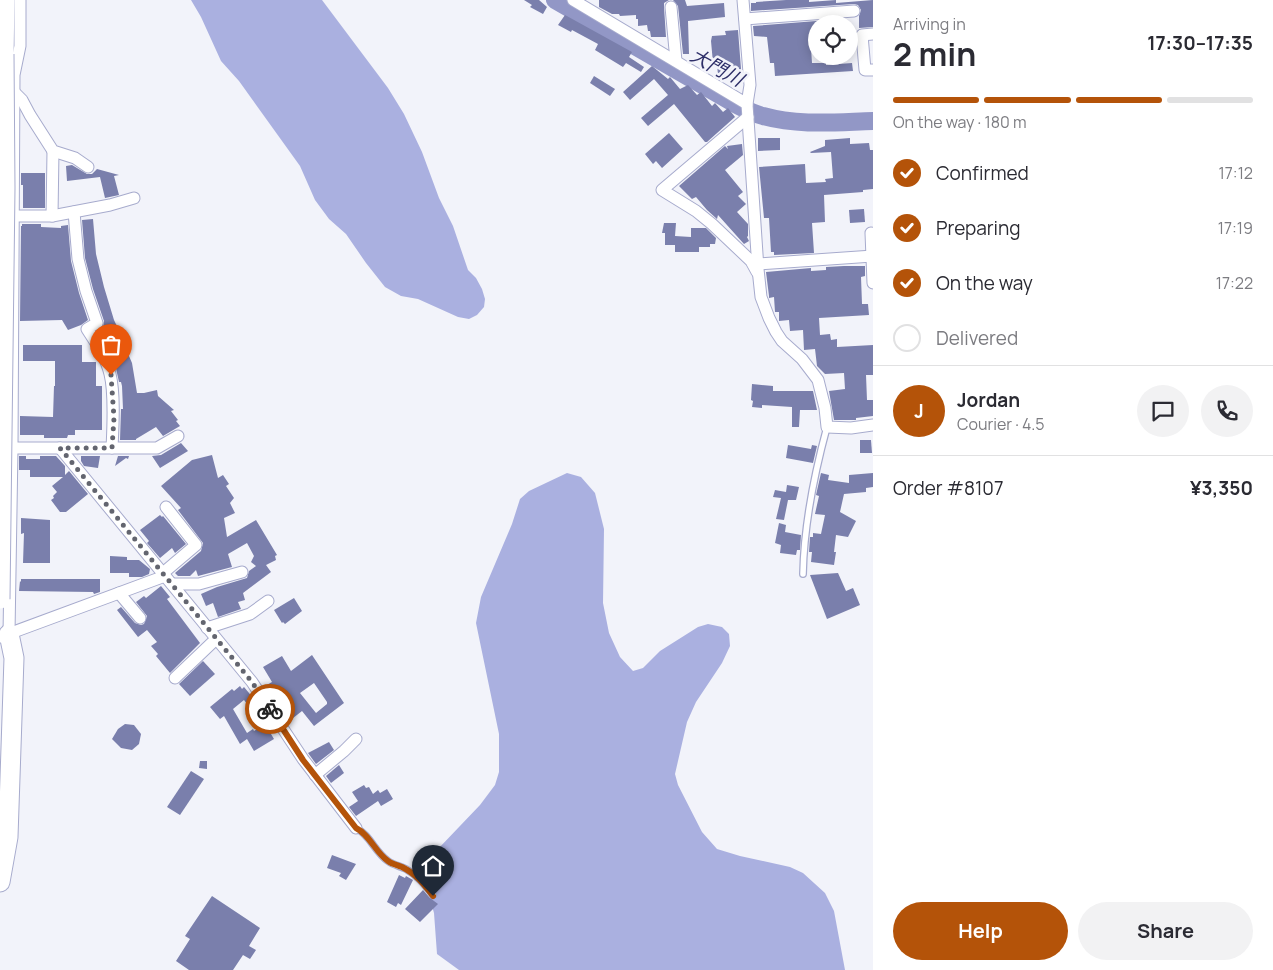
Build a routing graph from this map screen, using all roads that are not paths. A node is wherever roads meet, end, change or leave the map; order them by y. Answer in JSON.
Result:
{"nodes":[{"id":1,"x":5,"y":0,"type":"edge"},
{"id":2,"x":20,"y":0,"type":"edge"},
{"id":3,"x":572,"y":0,"type":"edge"},
{"id":4,"x":743,"y":0,"type":"edge"},
{"id":5,"x":671,"y":7,"type":"dead end"},
{"id":6,"x":854,"y":11,"type":"dead end"},
{"id":7,"x":745,"y":19,"type":"junction"},
{"id":8,"x":873,"y":34,"type":"edge"},
{"id":9,"x":676,"y":61,"type":"junction"},
{"id":10,"x":873,"y":70,"type":"edge"},
{"id":11,"x":14,"y":92,"type":"junction"},
{"id":12,"x":748,"y":104,"type":"junction"},
{"id":13,"x":748,"y":116,"type":"junction"},
{"id":14,"x":53,"y":150,"type":"junction"},
{"id":15,"x":88,"y":167,"type":"dead end"},
{"id":16,"x":134,"y":198,"type":"dead end"},
{"id":17,"x":74,"y":212,"type":"junction"},
{"id":18,"x":0,"y":216,"type":"edge"},
{"id":19,"x":14,"y":216,"type":"junction"},
{"id":20,"x":52,"y":216,"type":"junction"},
{"id":21,"x":871,"y":233,"type":"dead end"},
{"id":22,"x":872,"y":257,"type":"edge"},
{"id":23,"x":758,"y":269,"type":"junction"},
{"id":24,"x":873,"y":283,"type":"edge"},
{"id":25,"x":873,"y":425,"type":"edge"},
{"id":26,"x":827,"y":427,"type":"junction"},
{"id":27,"x":178,"y":436,"type":"dead end"},
{"id":28,"x":0,"y":448,"type":"edge"},
{"id":29,"x":12,"y":448,"type":"junction"},
{"id":30,"x":60,"y":448,"type":"junction"},
{"id":31,"x":112,"y":448,"type":"junction"},
{"id":32,"x":166,"y":507,"type":"dead end"},
{"id":33,"x":242,"y":572,"type":"dead end"},
{"id":34,"x":803,"y":574,"type":"dead end"},
{"id":35,"x":167,"y":577,"type":"junction"},
{"id":36,"x":119,"y":593,"type":"junction"},
{"id":37,"x":0,"y":599,"type":"edge"},
{"id":38,"x":268,"y":601,"type":"dead end"},
{"id":39,"x":140,"y":618,"type":"dead end"},
{"id":40,"x":207,"y":628,"type":"junction"},
{"id":41,"x":4,"y":635,"type":"edge"},
{"id":42,"x":216,"y":639,"type":"junction"},
{"id":43,"x":175,"y":678,"type":"dead end"},
{"id":44,"x":356,"y":739,"type":"dead end"},
{"id":45,"x":315,"y":775,"type":"junction"},
{"id":46,"x":356,"y":828,"type":"joint"},
{"id":47,"x":0,"y":882,"type":"edge"},
{"id":48,"x":433,"y":896,"type":"dead end"}],
"edges":[{"from":1,"to":37,"type":"highway","bridge":true},
{"from":2,"to":11,"type":"street"},
{"from":3,"to":9,"type":"street"},
{"from":4,"to":7,"type":"street"},
{"from":5,"to":9,"type":"street"},
{"from":6,"to":7,"type":"street"},
{"from":7,"to":12,"type":"street"},
{"from":8,"to":10,"type":"street"},
{"from":9,"to":12,"type":"street"},
{"from":11,"to":14,"type":"street"},
{"from":11,"to":19,"type":"street"},
{"from":12,"to":13,"type":"street"},
{"from":13,"to":23,"type":"street"},
{"from":13,"to":23,"type":"street"},
{"from":14,"to":15,"type":"street"},
{"from":14,"to":20,"type":"street"},
{"from":16,"to":17,"type":"street"},
{"from":17,"to":20,"type":"street"},
{"from":17,"to":31,"type":"street"},
{"from":18,"to":19,"type":"street"},
{"from":19,"to":20,"type":"street"},
{"from":19,"to":29,"type":"street"},
{"from":21,"to":22,"type":"street"},
{"from":22,"to":23,"type":"street"},
{"from":22,"to":24,"type":"street"},
{"from":23,"to":26,"type":"street"},
{"from":25,"to":26,"type":"street"},
{"from":26,"to":34,"type":"lane"},
{"from":27,"to":31,"type":"street"},
{"from":28,"to":29,"type":"street"},
{"from":29,"to":30,"type":"street"},
{"from":29,"to":41,"type":"street"},
{"from":30,"to":31,"type":"street"},
{"from":30,"to":35,"type":"street"},
{"from":32,"to":35,"type":"street"},
{"from":33,"to":35,"type":"street"},
{"from":35,"to":36,"type":"street"},
{"from":35,"to":40,"type":"street"},
{"from":36,"to":39,"type":"street"},
{"from":36,"to":41,"type":"street"},
{"from":38,"to":40,"type":"street"},
{"from":40,"to":42,"type":"street"},
{"from":41,"to":47,"type":"highway"},
{"from":42,"to":43,"type":"street"},
{"from":42,"to":45,"type":"street"},
{"from":44,"to":45,"type":"street"},
{"from":45,"to":46,"type":"street"},
{"from":46,"to":48,"type":"lane"}]}
